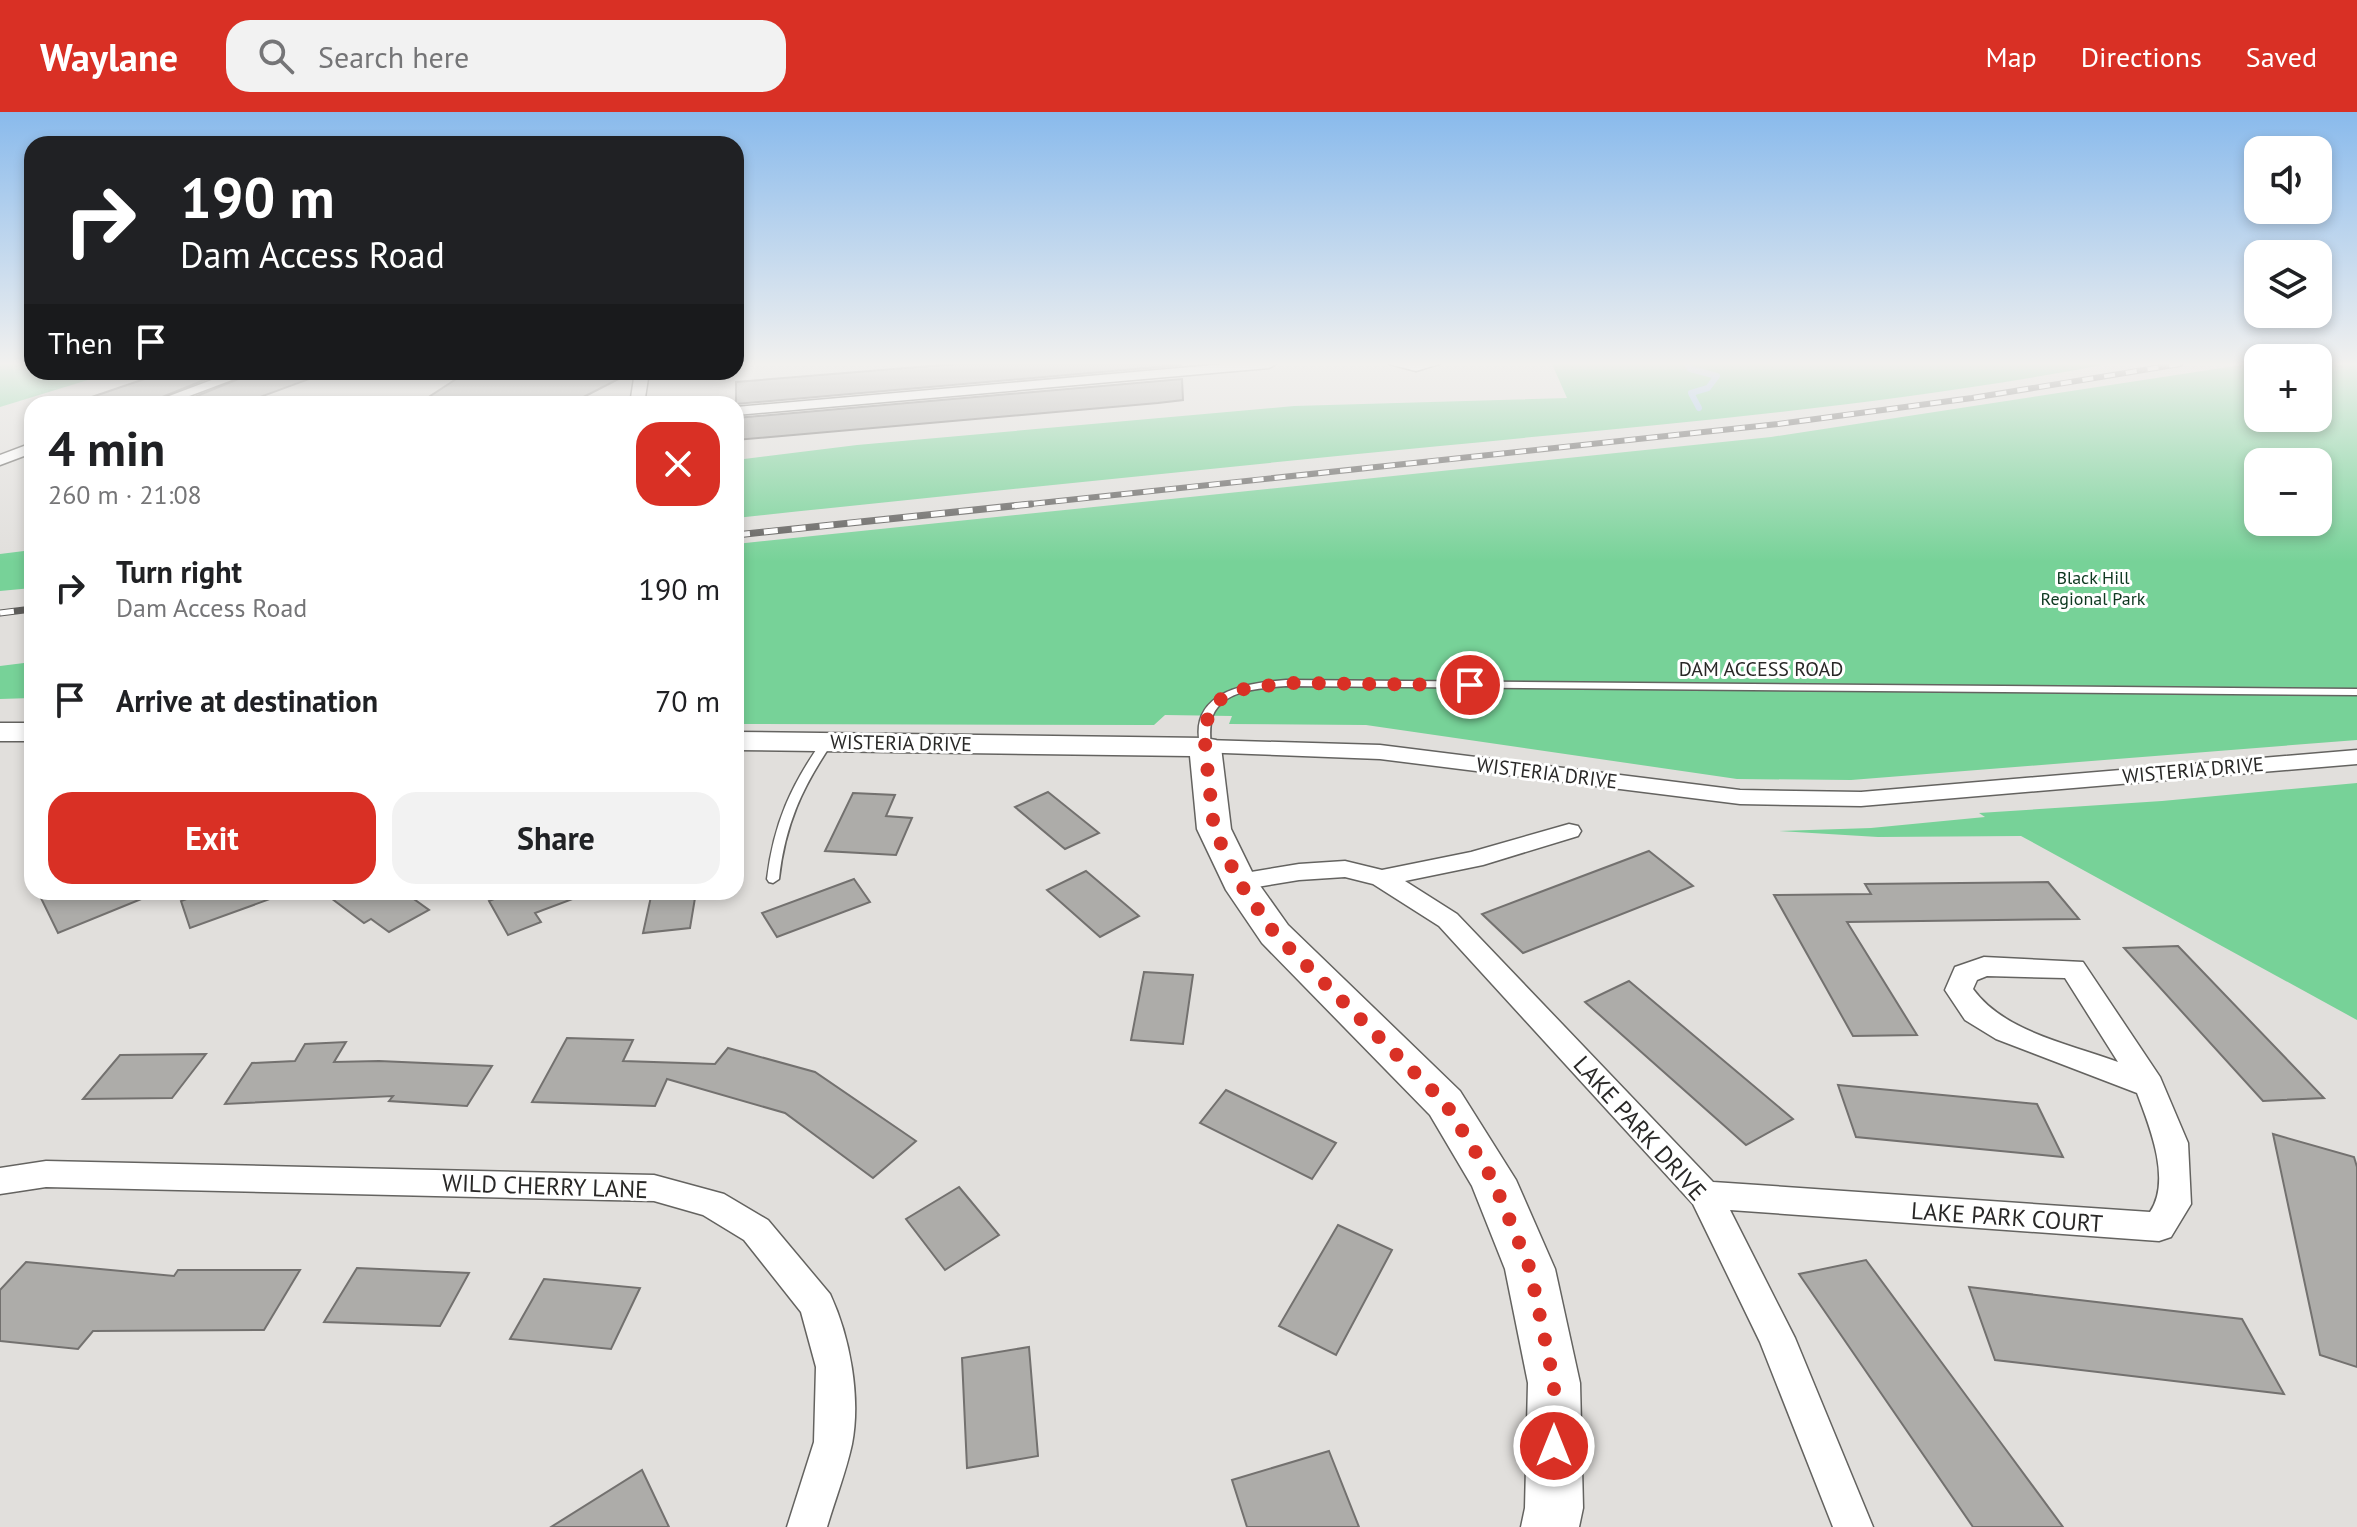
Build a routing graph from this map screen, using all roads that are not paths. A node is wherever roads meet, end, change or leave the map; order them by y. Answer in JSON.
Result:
{"nodes":[{"id":1,"x":24,"y":451,"type":"edge"},
{"id":2,"x":0,"y":460,"type":"edge"},
{"id":3,"x":2357,"y":692,"type":"edge"},
{"id":4,"x":0,"y":732,"type":"edge"},
{"id":5,"x":24,"y":732,"type":"edge"},
{"id":6,"x":744,"y":741,"type":"edge"},
{"id":7,"x":827,"y":742,"type":"junction"},
{"id":8,"x":1205,"y":747,"type":"junction"},
{"id":9,"x":2357,"y":757,"type":"edge"},
{"id":10,"x":1569,"y":831,"type":"dead end"},
{"id":11,"x":1382,"y":878,"type":"junction"},
{"id":12,"x":773,"y":879,"type":"dead end"},
{"id":13,"x":1239,"y":882,"type":"junction"},
{"id":14,"x":2149,"y":1085,"type":"junction"},
{"id":15,"x":0,"y":1181,"type":"edge"},
{"id":16,"x":1705,"y":1195,"type":"junction"},
{"id":17,"x":807,"y":1527,"type":"edge"},
{"id":18,"x":1550,"y":1527,"type":"edge"},
{"id":19,"x":1853,"y":1527,"type":"edge"}],
"edges":[{"from":1,"to":2,"type":"street"},
{"from":3,"to":8,"type":"lane","name":"DAM ACCESS ROAD"},
{"from":4,"to":5,"type":"street"},
{"from":6,"to":7,"type":"street","name":"WISTERIA DRIVE"},
{"from":7,"to":8,"type":"street","name":"WISTERIA DRIVE"},
{"from":7,"to":12,"type":"lane"},
{"from":8,"to":9,"type":"street","name":"WISTERIA DRIVE"},
{"from":8,"to":13,"type":"street"},
{"from":10,"to":11,"type":"street","name":"LAKE PARK DRIVE"},
{"from":11,"to":13,"type":"street","name":"LAKE PARK DRIVE"},
{"from":11,"to":16,"type":"street","name":"LAKE PARK DRIVE"},
{"from":13,"to":18,"type":"street"},
{"from":14,"to":14,"type":"street","name":"LAKE PARK COURT"},
{"from":14,"to":16,"type":"street","name":"LAKE PARK COURT"},
{"from":15,"to":17,"type":"street","name":"WILD CHERRY LANE"},
{"from":16,"to":19,"type":"street","name":"LAKE PARK DRIVE"}]}
